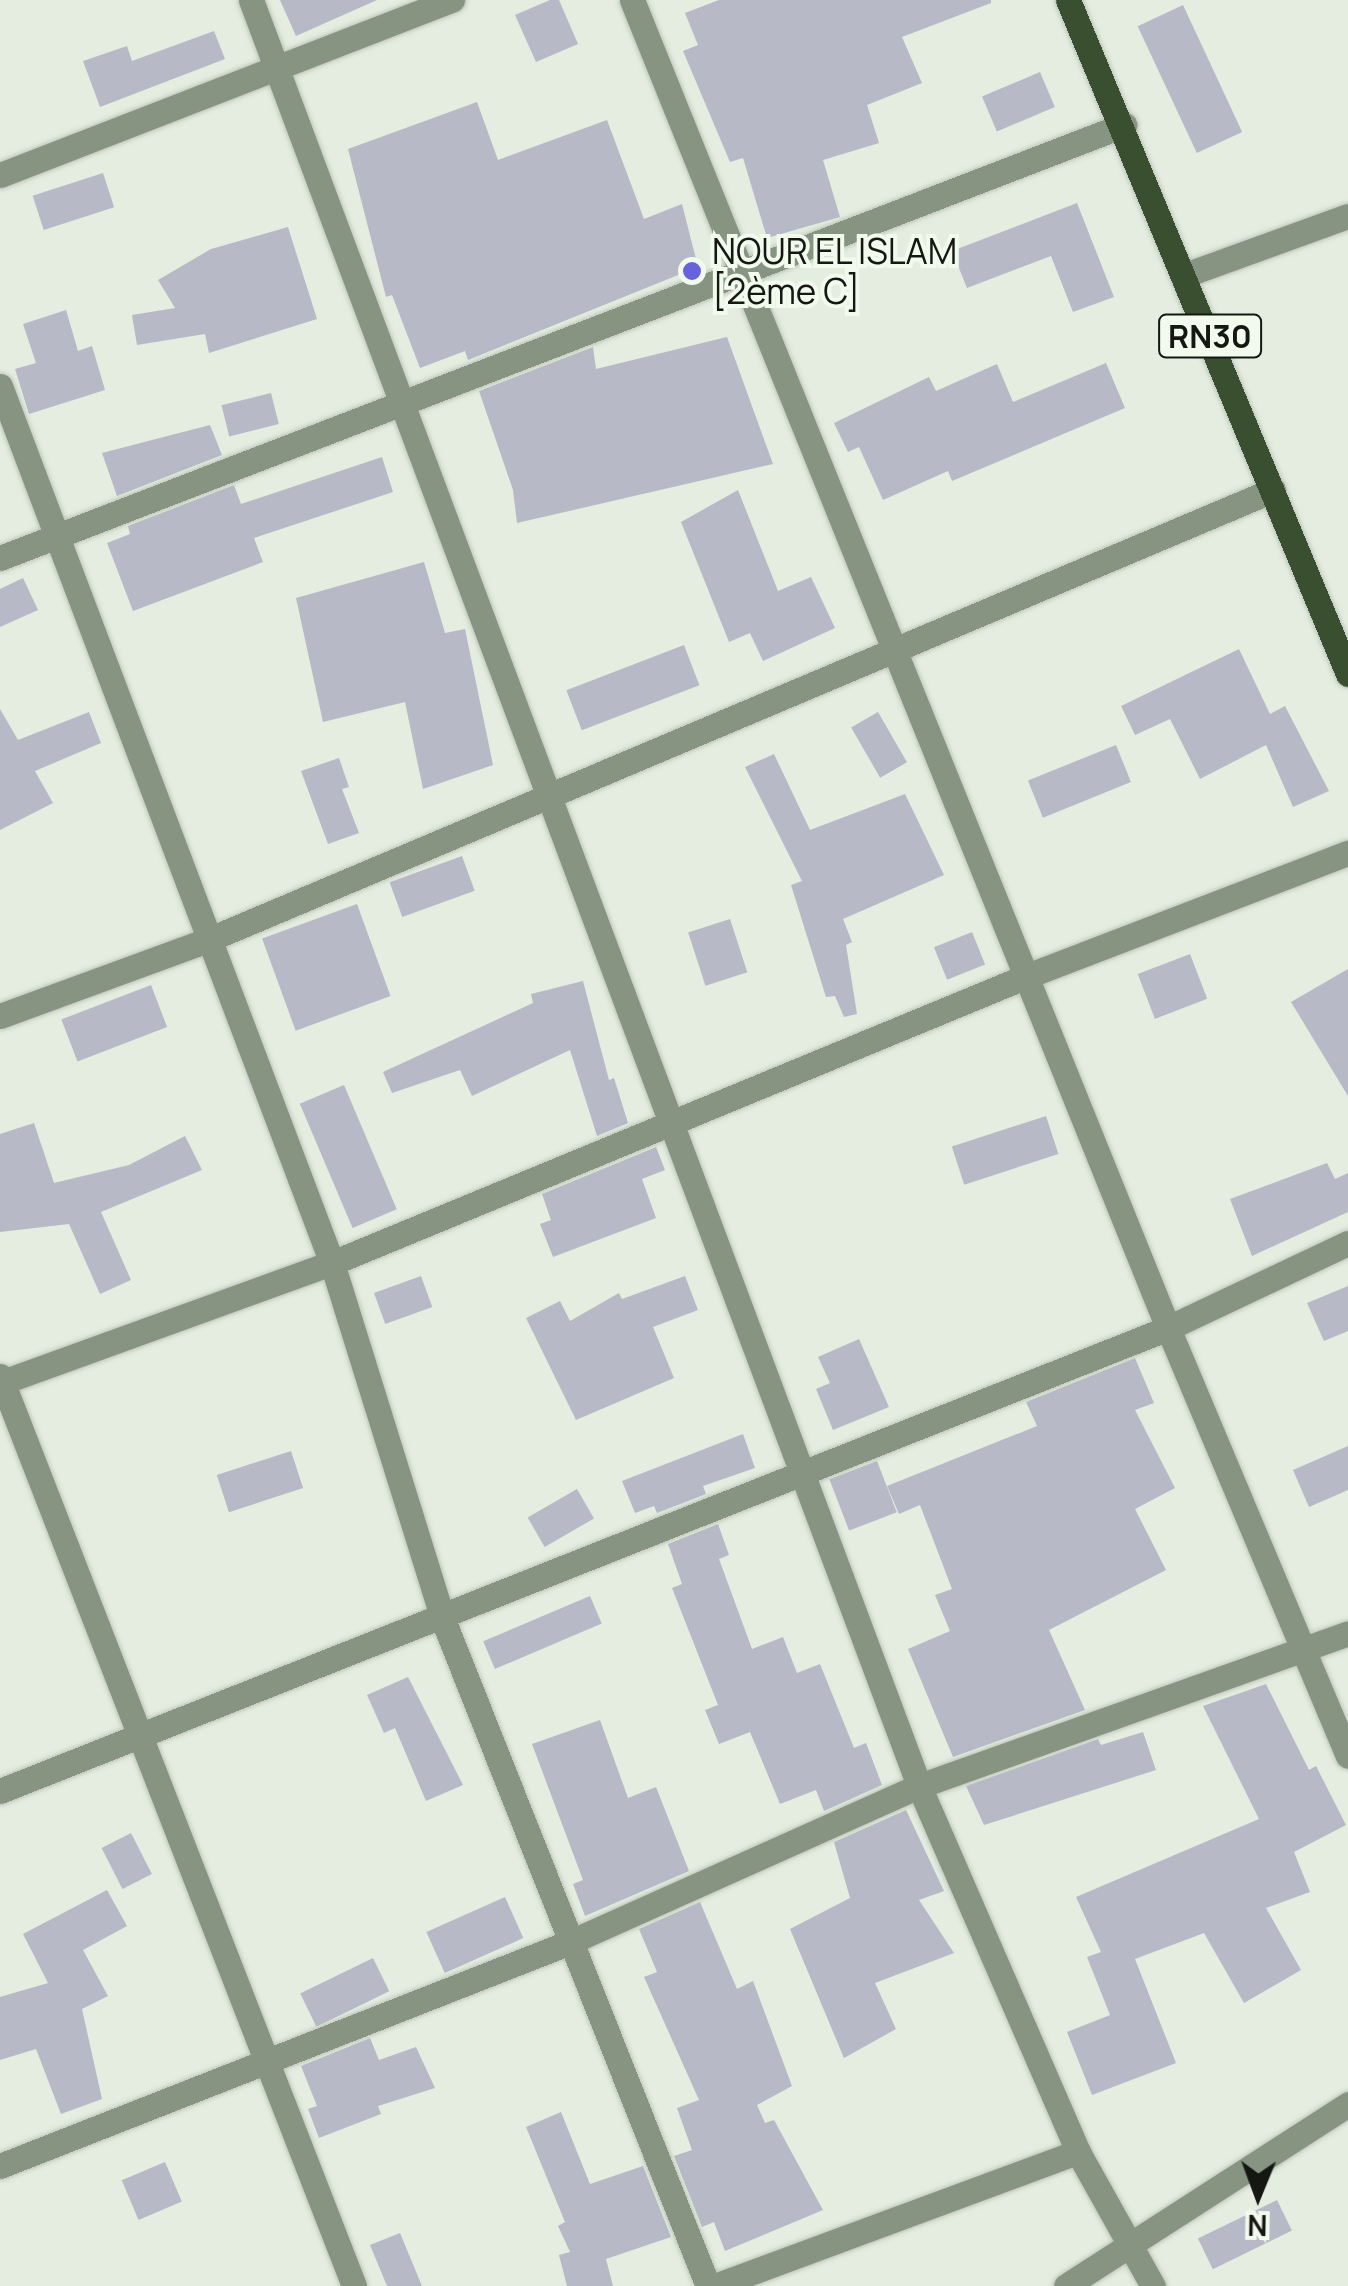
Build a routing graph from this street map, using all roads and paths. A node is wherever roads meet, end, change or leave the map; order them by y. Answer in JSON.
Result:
{"nodes":[{"id":1,"x":252,"y":0,"type":"edge"},
{"id":2,"x":452,"y":0,"type":"edge"},
{"id":3,"x":632,"y":0,"type":"edge"},
{"id":4,"x":1068,"y":0,"type":"edge"},
{"id":5,"x":277,"y":67,"type":"junction"},
{"id":6,"x":1124,"y":124,"type":"junction"},
{"id":7,"x":0,"y":175,"type":"edge"},
{"id":8,"x":1348,"y":216,"type":"edge"},
{"id":9,"x":741,"y":273,"type":"junction"},
{"id":10,"x":1185,"y":275,"type":"junction"},
{"id":11,"x":0,"y":386,"type":"edge"},
{"id":12,"x":402,"y":402,"type":"junction"},
{"id":13,"x":1274,"y":490,"type":"junction"},
{"id":14,"x":56,"y":536,"type":"junction"},
{"id":15,"x":0,"y":558,"type":"edge"},
{"id":16,"x":895,"y":650,"type":"junction"},
{"id":17,"x":1348,"y":674,"type":"edge"},
{"id":18,"x":553,"y":794,"type":"junction"},
{"id":19,"x":1348,"y":853,"type":"edge"},
{"id":20,"x":210,"y":939,"type":"junction"},
{"id":21,"x":1027,"y":976,"type":"junction"},
{"id":22,"x":0,"y":1016,"type":"edge"},
{"id":23,"x":674,"y":1121,"type":"junction"},
{"id":24,"x":1348,"y":1243,"type":"edge"},
{"id":25,"x":332,"y":1263,"type":"junction"},
{"id":26,"x":1168,"y":1328,"type":"junction"},
{"id":27,"x":1,"y":1380,"type":"edge"},
{"id":28,"x":800,"y":1476,"type":"junction"},
{"id":29,"x":442,"y":1617,"type":"junction"},
{"id":30,"x":1348,"y":1633,"type":"edge"},
{"id":31,"x":1306,"y":1649,"type":"junction"},
{"id":32,"x":140,"y":1735,"type":"junction"},
{"id":33,"x":1348,"y":1756,"type":"edge"},
{"id":34,"x":918,"y":1786,"type":"junction"},
{"id":35,"x":0,"y":1791,"type":"edge"},
{"id":36,"x":568,"y":1944,"type":"junction"},
{"id":37,"x":271,"y":2063,"type":"junction"},
{"id":38,"x":1348,"y":2104,"type":"edge"},
{"id":39,"x":1078,"y":2152,"type":"junction"},
{"id":40,"x":0,"y":2166,"type":"edge"},
{"id":41,"x":1133,"y":2243,"type":"junction"},
{"id":42,"x":354,"y":2286,"type":"edge"},
{"id":43,"x":712,"y":2286,"type":"edge"},
{"id":44,"x":1066,"y":2286,"type":"edge"},
{"id":45,"x":1153,"y":2286,"type":"edge"}],
"edges":[{"from":1,"to":5,"type":"street"},
{"from":2,"to":5,"type":"street"},
{"from":3,"to":9,"type":"street"},
{"from":4,"to":6,"type":"main road","number":"RN30"},
{"from":5,"to":7,"type":"street"},
{"from":5,"to":12,"type":"street"},
{"from":6,"to":9,"type":"street"},
{"from":6,"to":10,"type":"main road","number":"RN30"},
{"from":8,"to":10,"type":"street"},
{"from":9,"to":12,"type":"street"},
{"from":9,"to":16,"type":"street"},
{"from":10,"to":13,"type":"main road","number":"RN30"},
{"from":11,"to":14,"type":"street"},
{"from":12,"to":14,"type":"street"},
{"from":12,"to":18,"type":"street"},
{"from":13,"to":16,"type":"street"},
{"from":13,"to":17,"type":"main road","number":"RN30"},
{"from":14,"to":15,"type":"street"},
{"from":14,"to":20,"type":"street"},
{"from":16,"to":18,"type":"street"},
{"from":16,"to":21,"type":"street"},
{"from":18,"to":20,"type":"street"},
{"from":18,"to":23,"type":"street"},
{"from":19,"to":21,"type":"street"},
{"from":20,"to":22,"type":"street"},
{"from":20,"to":25,"type":"street"},
{"from":21,"to":23,"type":"street"},
{"from":21,"to":26,"type":"street"},
{"from":23,"to":25,"type":"street"},
{"from":23,"to":28,"type":"street"},
{"from":24,"to":26,"type":"street"},
{"from":25,"to":27,"type":"street"},
{"from":25,"to":29,"type":"street"},
{"from":26,"to":28,"type":"street"},
{"from":26,"to":31,"type":"street"},
{"from":27,"to":32,"type":"street"},
{"from":28,"to":29,"type":"street"},
{"from":28,"to":34,"type":"street"},
{"from":29,"to":32,"type":"street"},
{"from":29,"to":36,"type":"street"},
{"from":30,"to":31,"type":"street"},
{"from":31,"to":33,"type":"street"},
{"from":31,"to":34,"type":"street"},
{"from":32,"to":35,"type":"street"},
{"from":32,"to":37,"type":"street"},
{"from":34,"to":36,"type":"street"},
{"from":34,"to":39,"type":"street"},
{"from":36,"to":37,"type":"street"},
{"from":36,"to":43,"type":"street"},
{"from":37,"to":40,"type":"street"},
{"from":37,"to":42,"type":"street"},
{"from":38,"to":41,"type":"street"},
{"from":39,"to":41,"type":"street"},
{"from":39,"to":43,"type":"street"},
{"from":41,"to":44,"type":"street"},
{"from":41,"to":45,"type":"street"}]}
